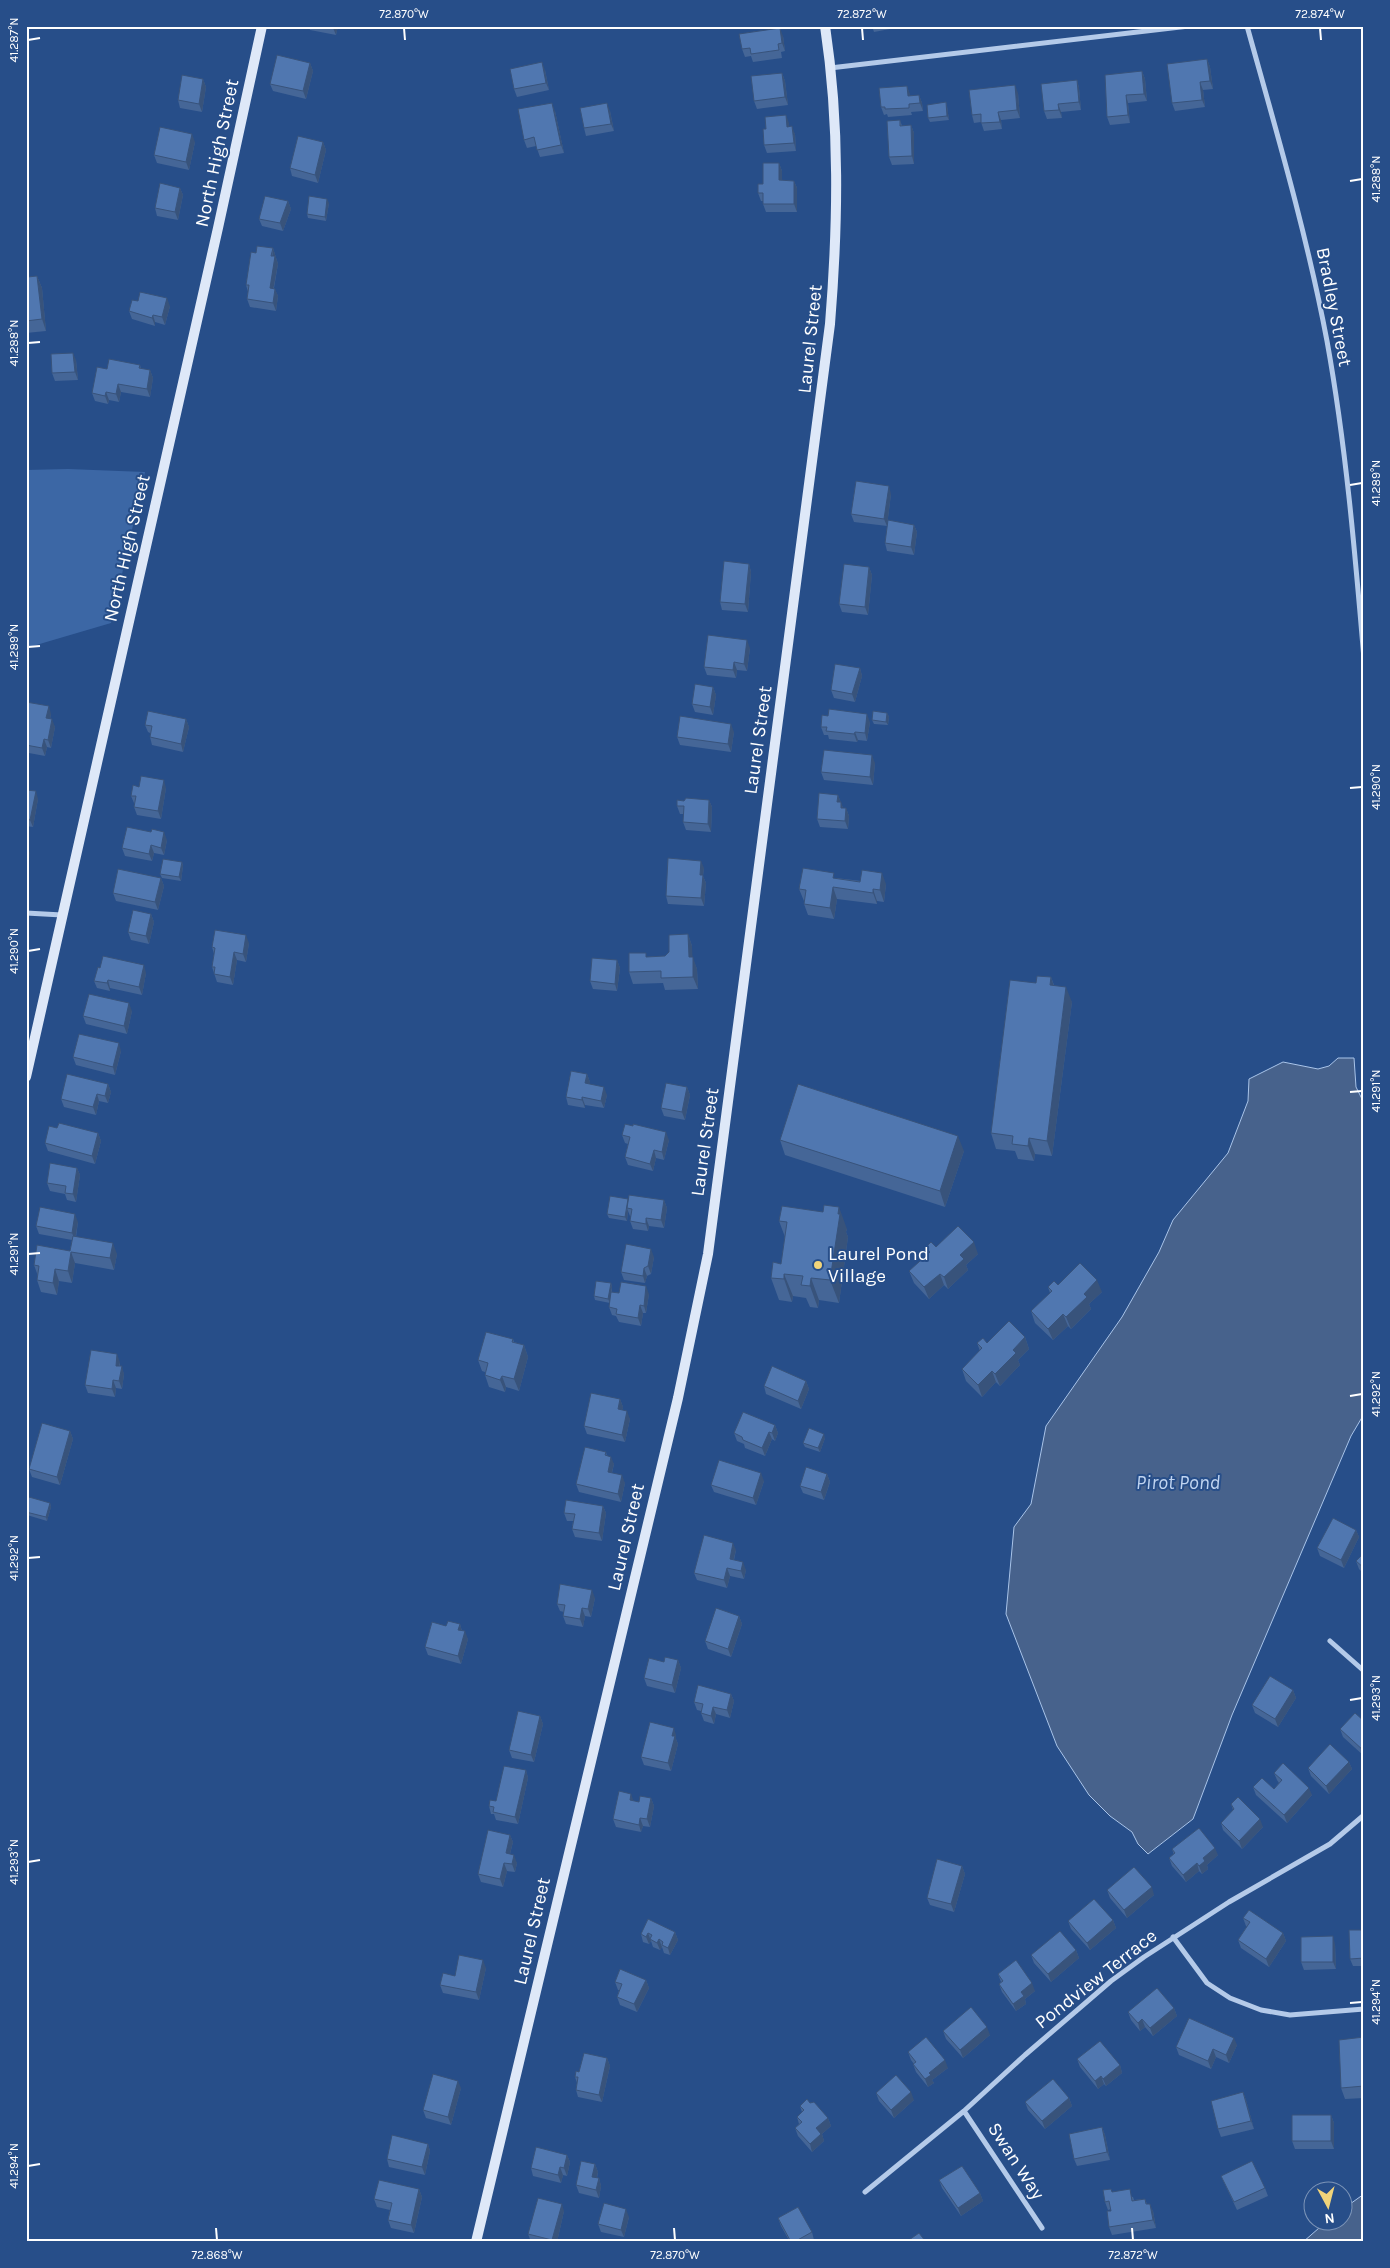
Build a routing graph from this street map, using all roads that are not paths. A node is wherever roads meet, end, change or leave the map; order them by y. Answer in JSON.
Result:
{"nodes":[{"id":1,"x":262,"y":26,"type":"edge"},
{"id":2,"x":825,"y":26,"type":"edge"},
{"id":3,"x":1189,"y":26,"type":"edge"},
{"id":4,"x":1247,"y":26,"type":"edge"},
{"id":5,"x":830,"y":68,"type":"junction"},
{"id":6,"x":1364,"y":659,"type":"edge"},
{"id":7,"x":26,"y":913,"type":"edge"},
{"id":8,"x":62,"y":915,"type":"junction"},
{"id":9,"x":26,"y":1077,"type":"edge"},
{"id":10,"x":1330,"y":1641,"type":"dead end"},
{"id":11,"x":1364,"y":1671,"type":"edge"},
{"id":12,"x":1364,"y":1815,"type":"edge"},
{"id":13,"x":1173,"y":1938,"type":"junction"},
{"id":14,"x":1364,"y":2009,"type":"edge"},
{"id":15,"x":964,"y":2111,"type":"junction"},
{"id":16,"x":865,"y":2192,"type":"dead end"},
{"id":17,"x":1042,"y":2228,"type":"dead end"},
{"id":18,"x":476,"y":2242,"type":"edge"}],
"edges":[{"from":1,"to":8,"type":"street","name":"North High Street"},
{"from":2,"to":5,"type":"street","name":"Laurel Street"},
{"from":3,"to":5,"type":"street"},
{"from":4,"to":6,"type":"street","name":"Bradley Street"},
{"from":5,"to":18,"type":"street","name":"Laurel Street"},
{"from":7,"to":8,"type":"street"},
{"from":8,"to":9,"type":"street","name":"North High Street"},
{"from":10,"to":11,"type":"street"},
{"from":12,"to":13,"type":"street","name":"Pondview Terrace"},
{"from":13,"to":14,"type":"street"},
{"from":13,"to":15,"type":"street","name":"Pondview Terrace"},
{"from":15,"to":16,"type":"street","name":"Pondview Terrace"},
{"from":15,"to":17,"type":"street","name":"Swan Way"}]}
